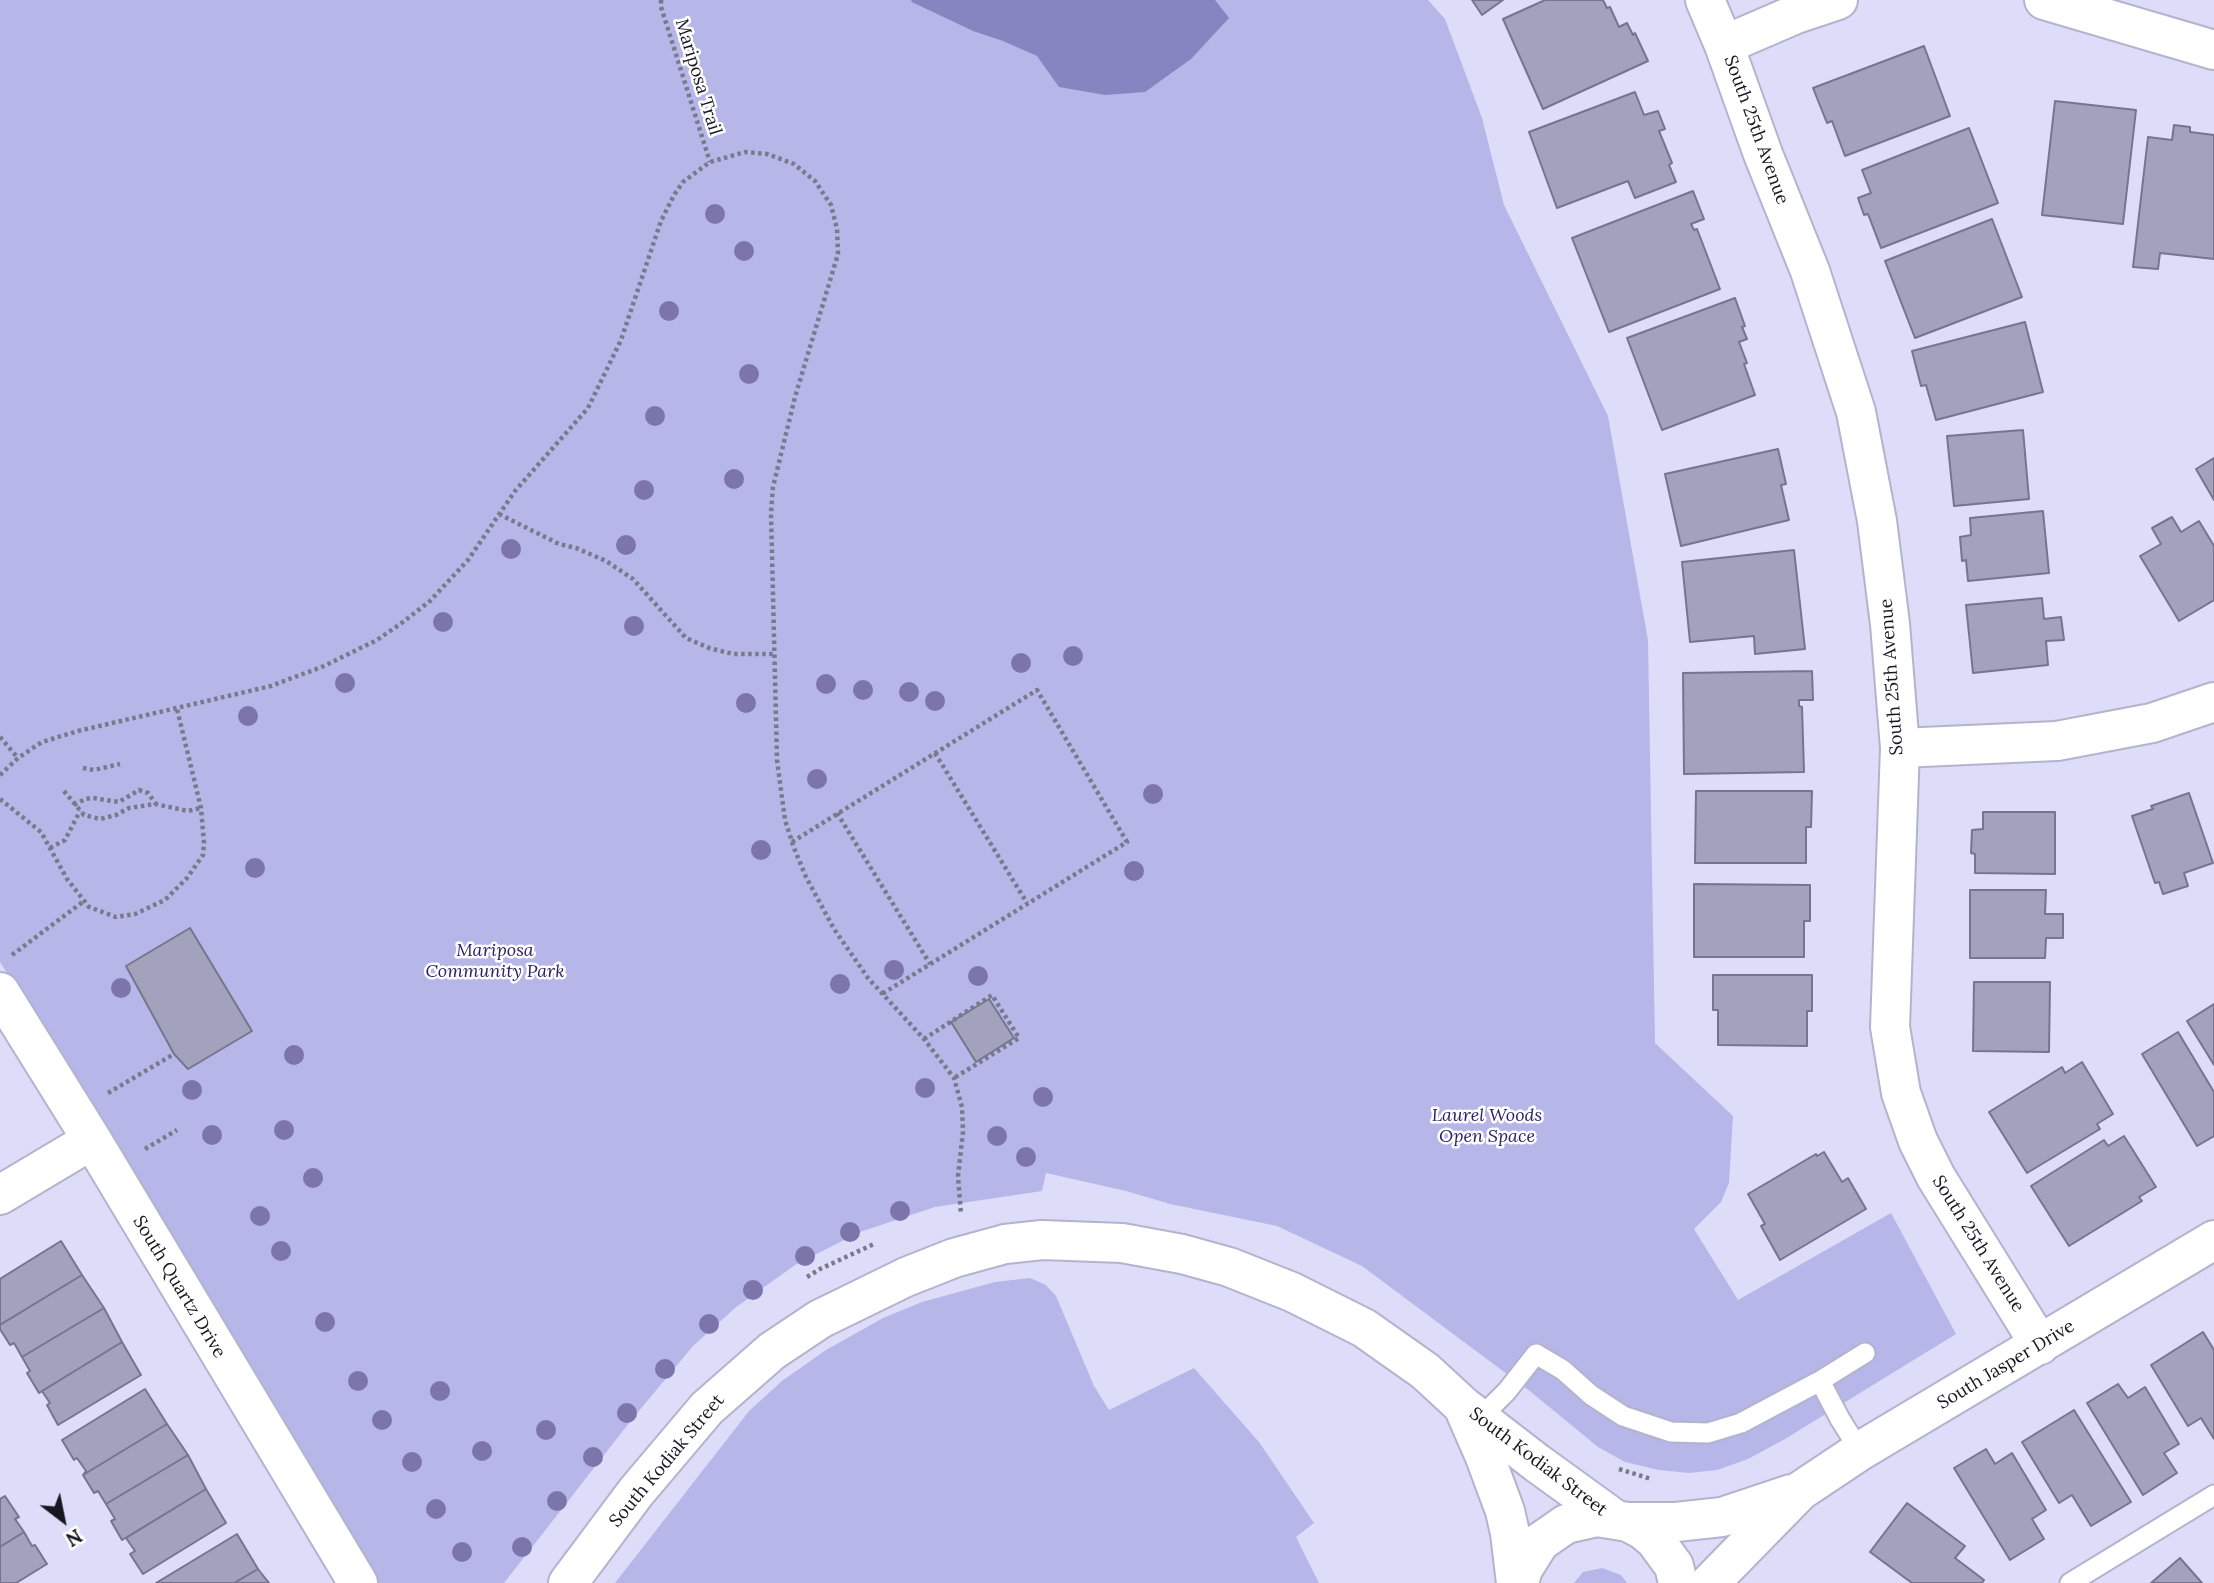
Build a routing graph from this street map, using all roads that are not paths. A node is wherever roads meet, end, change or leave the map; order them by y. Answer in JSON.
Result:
{"nodes":[{"id":1,"x":1705,"y":0,"type":"edge"},
{"id":2,"x":1839,"y":0,"type":"edge"},
{"id":3,"x":2044,"y":0,"type":"edge"},
{"id":4,"x":1724,"y":45,"type":"junction"},
{"id":5,"x":2214,"y":50,"type":"edge"},
{"id":6,"x":2214,"y":702,"type":"edge"},
{"id":7,"x":1900,"y":748,"type":"junction"},
{"id":8,"x":5,"y":974,"type":"edge"},
{"id":9,"x":92,"y":1140,"type":"junction"},
{"id":10,"x":0,"y":1195,"type":"edge"},
{"id":11,"x":2214,"y":1240,"type":"edge"},
{"id":12,"x":2040,"y":1345,"type":"junction"},
{"id":13,"x":1866,"y":1353,"type":"dead end"},
{"id":14,"x":1820,"y":1381,"type":"junction"},
{"id":15,"x":1471,"y":1413,"type":"junction"},
{"id":16,"x":1860,"y":1451,"type":"junction"},
{"id":17,"x":1800,"y":1491,"type":"junction"},
{"id":18,"x":2214,"y":1495,"type":"edge"},
{"id":19,"x":1621,"y":1520,"type":"junction"},
{"id":20,"x":358,"y":1583,"type":"edge"},
{"id":21,"x":568,"y":1583,"type":"edge"},
{"id":22,"x":1518,"y":1583,"type":"edge"},
{"id":23,"x":1678,"y":1583,"type":"edge"},
{"id":24,"x":1710,"y":1583,"type":"edge"},
{"id":25,"x":2070,"y":1583,"type":"edge"}],
"edges":[{"from":1,"to":4,"type":"street","name":"South 25th Avenue"},
{"from":2,"to":4,"type":"street"},
{"from":3,"to":5,"type":"street"},
{"from":4,"to":7,"type":"street","name":"South 25th Avenue"},
{"from":6,"to":7,"type":"street"},
{"from":7,"to":12,"type":"street","name":"South 25th Avenue"},
{"from":8,"to":9,"type":"street","name":"South Quartz Drive"},
{"from":9,"to":10,"type":"street"},
{"from":9,"to":20,"type":"street","name":"South Quartz Drive"},
{"from":11,"to":12,"type":"street","name":"South Jasper Drive"},
{"from":12,"to":16,"type":"street","name":"South Jasper Drive"},
{"from":13,"to":14,"type":"lane"},
{"from":14,"to":15,"type":"lane"},
{"from":14,"to":16,"type":"lane"},
{"from":15,"to":19,"type":"street","name":"South Kodiak Street"},
{"from":15,"to":21,"type":"street","name":"South Kodiak Street"},
{"from":15,"to":22,"type":"street","name":"South Kodiak Street"},
{"from":16,"to":17,"type":"street","name":"South Jasper Drive"},
{"from":17,"to":19,"type":"street","name":"South Jasper Drive"},
{"from":17,"to":24,"type":"street","name":"South Jasper Drive"},
{"from":18,"to":25,"type":"lane"},
{"from":19,"to":22,"type":"street","name":"South Jasper Drive"},
{"from":19,"to":23,"type":"street","name":"South Kodiak Street"}]}
